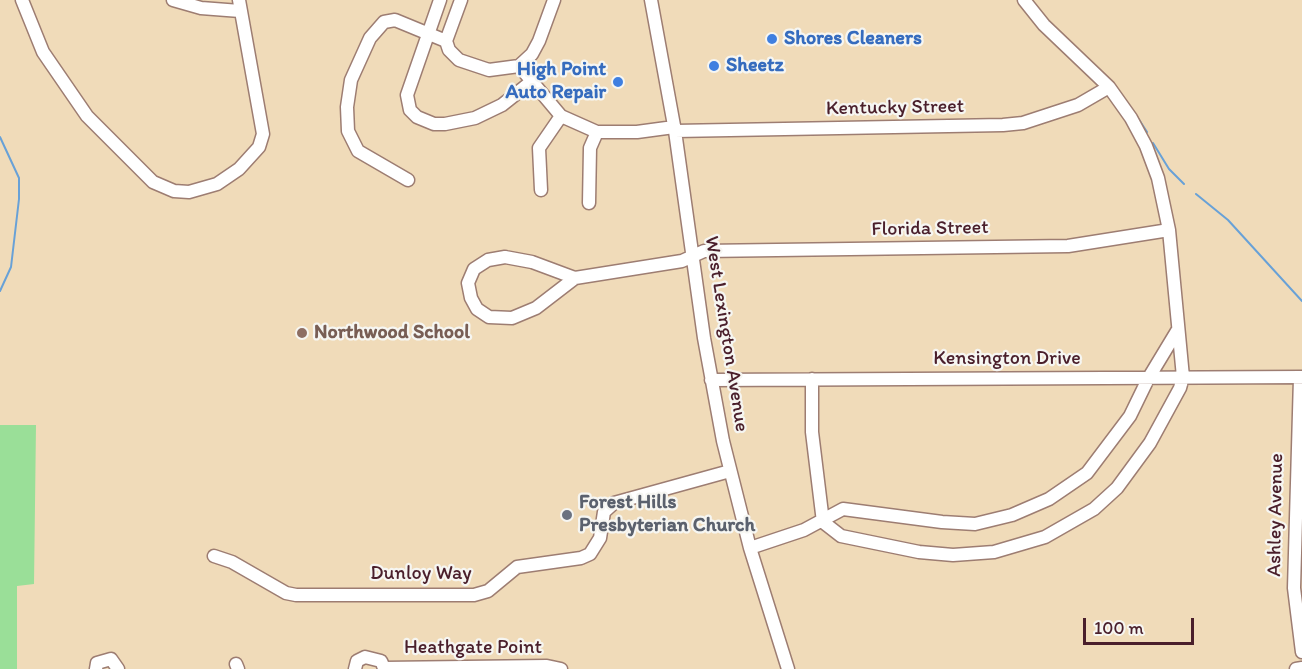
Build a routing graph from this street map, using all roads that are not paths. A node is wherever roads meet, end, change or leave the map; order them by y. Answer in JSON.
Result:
{"nodes":[{"id":1,"x":22,"y":0,"type":"edge"},
{"id":2,"x":173,"y":0,"type":"edge"},
{"id":3,"x":440,"y":0,"type":"edge"},
{"id":4,"x":461,"y":0,"type":"edge"},
{"id":5,"x":554,"y":0,"type":"edge"},
{"id":6,"x":651,"y":0,"type":"edge"},
{"id":7,"x":1024,"y":0,"type":"edge"},
{"id":8,"x":239,"y":6,"type":"edge"},
{"id":9,"x":428,"y":35,"type":"junction"},
{"id":10,"x":446,"y":41,"type":"junction"},
{"id":11,"x":519,"y":66,"type":"junction"},
{"id":12,"x":531,"y":82,"type":"junction"},
{"id":13,"x":1109,"y":87,"type":"junction"},
{"id":14,"x":561,"y":116,"type":"junction"},
{"id":15,"x":675,"y":129,"type":"junction"},
{"id":16,"x":597,"y":132,"type":"junction"},
{"id":17,"x":408,"y":180,"type":"dead end"},
{"id":18,"x":541,"y":190,"type":"dead end"},
{"id":19,"x":589,"y":203,"type":"dead end"},
{"id":20,"x":1168,"y":230,"type":"junction"},
{"id":21,"x":693,"y":256,"type":"junction"},
{"id":22,"x":575,"y":278,"type":"junction"},
{"id":23,"x":1177,"y":332,"type":"junction"},
{"id":24,"x":1183,"y":377,"type":"junction"},
{"id":25,"x":1301,"y":377,"type":"edge"},
{"id":26,"x":812,"y":379,"type":"junction"},
{"id":27,"x":1148,"y":379,"type":"junction"},
{"id":28,"x":711,"y":380,"type":"junction"},
{"id":29,"x":730,"y":471,"type":"junction"},
{"id":30,"x":1299,"y":495,"type":"edge"},
{"id":31,"x":823,"y":522,"type":"junction"},
{"id":32,"x":750,"y":548,"type":"junction"},
{"id":33,"x":214,"y":556,"type":"dead end"},
{"id":34,"x":1302,"y":652,"type":"edge"},
{"id":35,"x":384,"y":668,"type":"edge"},
{"id":36,"x":499,"y":668,"type":"edge"},
{"id":37,"x":1302,"y":668,"type":"edge"},
{"id":38,"x":96,"y":669,"type":"edge"},
{"id":39,"x":118,"y":669,"type":"edge"},
{"id":40,"x":355,"y":669,"type":"edge"},
{"id":41,"x":561,"y":669,"type":"edge"},
{"id":42,"x":789,"y":669,"type":"edge"},
{"id":43,"x":1296,"y":669,"type":"edge"}],
"edges":[{"from":1,"to":8,"type":"street"},
{"from":2,"to":8,"type":"street"},
{"from":3,"to":9,"type":"street"},
{"from":4,"to":10,"type":"street"},
{"from":5,"to":11,"type":"street"},
{"from":6,"to":15,"type":"street","name":"West Lexington Avenue"},
{"from":7,"to":13,"type":"street"},
{"from":9,"to":10,"type":"street"},
{"from":9,"to":12,"type":"street"},
{"from":9,"to":17,"type":"street"},
{"from":10,"to":11,"type":"street"},
{"from":11,"to":12,"type":"street"},
{"from":12,"to":14,"type":"street"},
{"from":13,"to":15,"type":"street","name":"Kentucky Street"},
{"from":13,"to":20,"type":"street"},
{"from":14,"to":16,"type":"street"},
{"from":14,"to":18,"type":"street"},
{"from":15,"to":16,"type":"street","name":"Kentucky Street"},
{"from":15,"to":21,"type":"street","name":"West Lexington Avenue"},
{"from":16,"to":19,"type":"street"},
{"from":20,"to":21,"type":"street","name":"Florida Street"},
{"from":20,"to":23,"type":"street"},
{"from":21,"to":22,"type":"street","name":"Florida Street"},
{"from":21,"to":28,"type":"street","name":"West Lexington Avenue"},
{"from":22,"to":22,"type":"street"},
{"from":23,"to":24,"type":"street"},
{"from":23,"to":27,"type":"street"},
{"from":24,"to":25,"type":"street","name":"Kensington Drive"},
{"from":24,"to":27,"type":"street","name":"Kensington Drive"},
{"from":24,"to":31,"type":"street"},
{"from":25,"to":30,"type":"street","name":"Ashley Avenue"},
{"from":26,"to":27,"type":"street","name":"Kensington Drive"},
{"from":26,"to":28,"type":"street","name":"Kensington Drive"},
{"from":26,"to":31,"type":"street"},
{"from":27,"to":31,"type":"street"},
{"from":28,"to":29,"type":"street","name":"West Lexington Avenue"},
{"from":29,"to":32,"type":"street","name":"West Lexington Avenue"},
{"from":29,"to":33,"type":"street","name":"Dunloy Way"},
{"from":30,"to":34,"type":"street","name":"Ashley Avenue"},
{"from":31,"to":32,"type":"street"},
{"from":32,"to":42,"type":"street","name":"West Lexington Avenue"},
{"from":35,"to":36,"type":"street","name":"Heathgate Point"},
{"from":35,"to":40,"type":"street","name":"Heathgate Point"},
{"from":36,"to":41,"type":"street","name":"Heathgate Point"},
{"from":37,"to":43,"type":"street"},
{"from":38,"to":39,"type":"street"}]}
